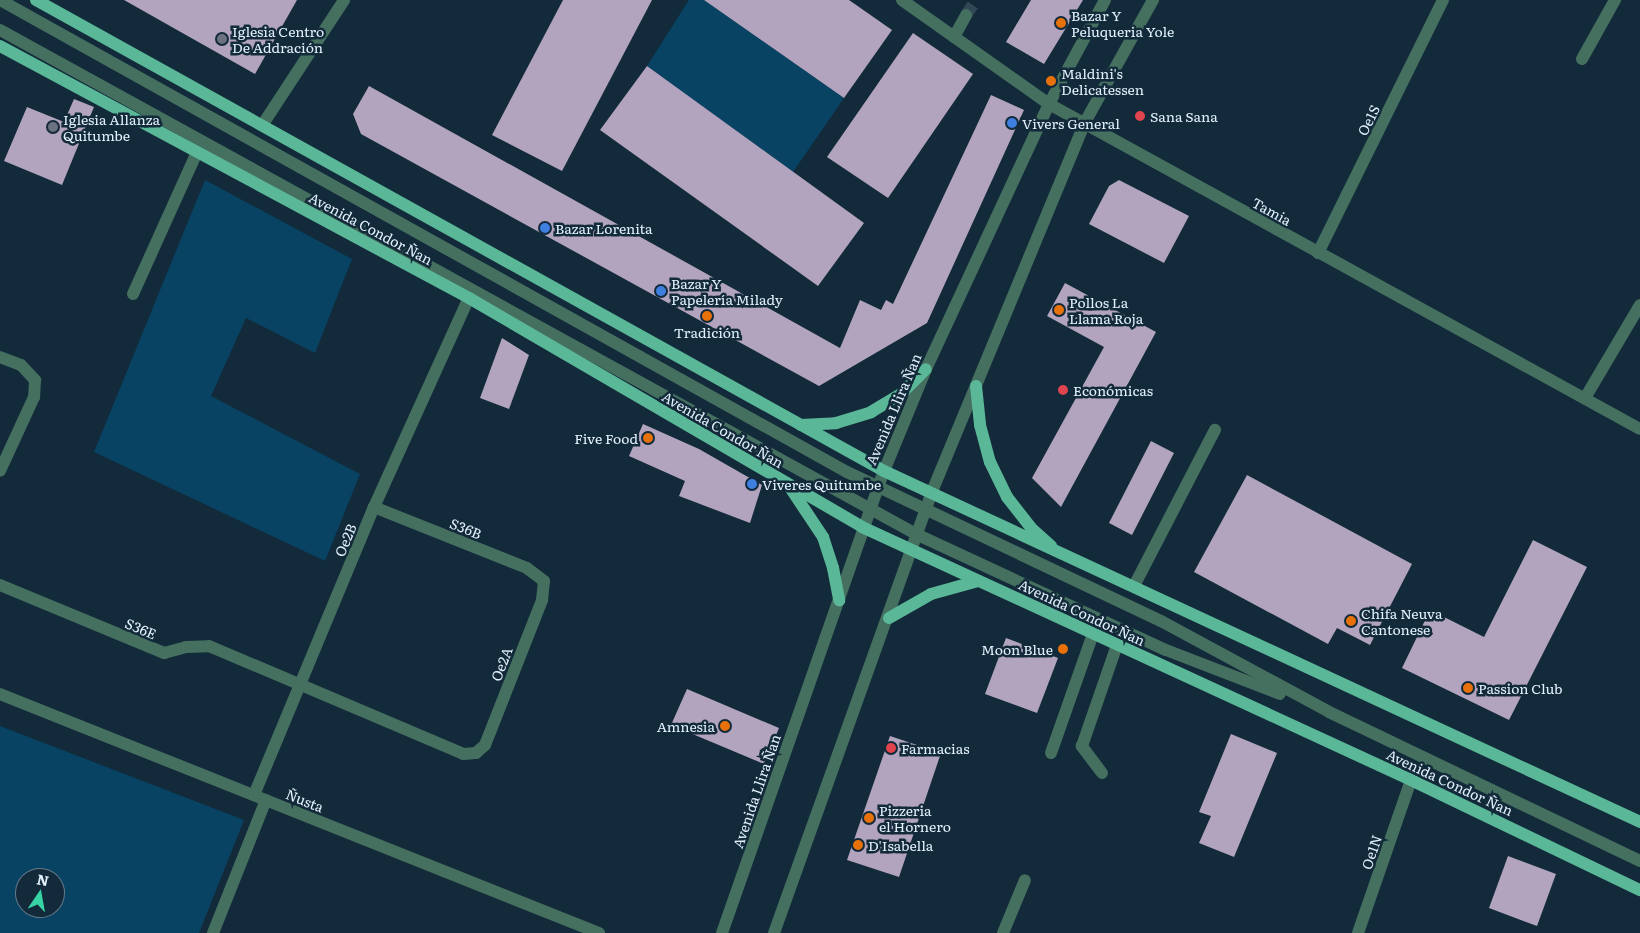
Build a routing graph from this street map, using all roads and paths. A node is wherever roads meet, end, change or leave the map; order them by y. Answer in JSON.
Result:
{"nodes":[{"id":1,"x":0,"y":0,"type":"edge"},
{"id":2,"x":36,"y":0,"type":"edge"},
{"id":3,"x":344,"y":0,"type":"edge"},
{"id":4,"x":902,"y":0,"type":"edge"},
{"id":5,"x":1105,"y":0,"type":"edge"},
{"id":6,"x":1152,"y":0,"type":"edge"},
{"id":7,"x":1443,"y":0,"type":"edge"},
{"id":8,"x":1615,"y":0,"type":"edge"},
{"id":9,"x":966,"y":15,"type":"tunnel mouth"},
{"id":10,"x":0,"y":30,"type":"edge"},
{"id":11,"x":954,"y":37,"type":"junction"},
{"id":12,"x":0,"y":46,"type":"edge"},
{"id":13,"x":1582,"y":60,"type":"dead end"},
{"id":14,"x":1049,"y":104,"type":"junction"},
{"id":15,"x":263,"y":124,"type":"junction"},
{"id":16,"x":1084,"y":124,"type":"junction"},
{"id":17,"x":197,"y":152,"type":"junction"},
{"id":18,"x":1318,"y":253,"type":"junction"},
{"id":19,"x":133,"y":294,"type":"dead end"},
{"id":20,"x":469,"y":298,"type":"junction"},
{"id":21,"x":1640,"y":305,"type":"edge"},
{"id":22,"x":0,"y":357,"type":"edge"},
{"id":23,"x":926,"y":369,"type":"junction"},
{"id":24,"x":976,"y":386,"type":"junction"},
{"id":25,"x":1585,"y":398,"type":"junction"},
{"id":26,"x":800,"y":425,"type":"junction"},
{"id":27,"x":1215,"y":430,"type":"dead end"},
{"id":28,"x":1640,"y":430,"type":"edge"},
{"id":29,"x":0,"y":471,"type":"edge"},
{"id":30,"x":884,"y":471,"type":"junction"},
{"id":31,"x":786,"y":483,"type":"junction"},
{"id":32,"x":877,"y":488,"type":"junction"},
{"id":33,"x":931,"y":494,"type":"junction"},
{"id":34,"x":374,"y":507,"type":"junction"},
{"id":35,"x":869,"y":508,"type":"junction"},
{"id":36,"x":926,"y":510,"type":"junction"},
{"id":37,"x":862,"y":527,"type":"junction"},
{"id":38,"x":918,"y":535,"type":"junction"},
{"id":39,"x":913,"y":551,"type":"junction"},
{"id":40,"x":1060,"y":554,"type":"junction"},
{"id":41,"x":544,"y":581,"type":"joint"},
{"id":42,"x":978,"y":581,"type":"junction"},
{"id":43,"x":0,"y":585,"type":"edge"},
{"id":44,"x":1134,"y":586,"type":"junction"},
{"id":45,"x":839,"y":600,"type":"junction"},
{"id":46,"x":889,"y":618,"type":"junction"},
{"id":47,"x":1093,"y":634,"type":"junction"},
{"id":48,"x":1117,"y":645,"type":"junction"},
{"id":49,"x":300,"y":686,"type":"junction"},
{"id":50,"x":0,"y":694,"type":"edge"},
{"id":51,"x":1330,"y":712,"type":"junction"},
{"id":52,"x":476,"y":753,"type":"joint"},
{"id":53,"x":1051,"y":753,"type":"dead end"},
{"id":54,"x":1102,"y":773,"type":"dead end"},
{"id":55,"x":1411,"y":780,"type":"junction"},
{"id":56,"x":254,"y":795,"type":"junction"},
{"id":57,"x":266,"y":800,"type":"junction"},
{"id":58,"x":1640,"y":822,"type":"edge"},
{"id":59,"x":1640,"y":861,"type":"edge"},
{"id":60,"x":1025,"y":880,"type":"dead end"},
{"id":61,"x":1640,"y":890,"type":"edge"},
{"id":62,"x":213,"y":933,"type":"edge"},
{"id":63,"x":599,"y":933,"type":"edge"},
{"id":64,"x":722,"y":933,"type":"edge"},
{"id":65,"x":774,"y":933,"type":"edge"},
{"id":66,"x":1003,"y":933,"type":"edge"},
{"id":67,"x":1358,"y":933,"type":"edge"}],
"edges":[{"from":1,"to":32,"type":"street"},
{"from":2,"to":15,"type":"main road"},
{"from":3,"to":15,"type":"street"},
{"from":4,"to":11,"type":"street","name":"Tamia"},
{"from":5,"to":14,"type":"street","name":"Avenida Llira Ñan"},
{"from":6,"to":16,"type":"street"},
{"from":7,"to":18,"type":"street","name":"Oe1S"},
{"from":8,"to":13,"type":"street"},
{"from":9,"to":11,"type":"street"},
{"from":10,"to":35,"type":"street"},
{"from":11,"to":14,"type":"street","name":"Tamia"},
{"from":12,"to":17,"type":"main road","name":"Avenida Condor Ñan"},
{"from":14,"to":16,"type":"street","name":"Tamia"},
{"from":14,"to":23,"type":"street","name":"Avenida Llira Ñan"},
{"from":15,"to":26,"type":"main road"},
{"from":16,"to":18,"type":"street","name":"Tamia"},
{"from":16,"to":24,"type":"street"},
{"from":17,"to":19,"type":"street"},
{"from":17,"to":20,"type":"main road","name":"Avenida Condor Ñan"},
{"from":18,"to":25,"type":"street","name":"Tamia"},
{"from":20,"to":31,"type":"main road","name":"Avenida Condor Ñan"},
{"from":20,"to":34,"type":"street","name":"Oe2B"},
{"from":21,"to":25,"type":"street"},
{"from":22,"to":29,"type":"street"},
{"from":23,"to":26,"type":"main road"},
{"from":23,"to":30,"type":"street","name":"Avenida Llira Ñan"},
{"from":24,"to":33,"type":"street"},
{"from":24,"to":40,"type":"main road"},
{"from":25,"to":28,"type":"street","name":"Tamia"},
{"from":26,"to":30,"type":"main road"},
{"from":27,"to":44,"type":"street"},
{"from":30,"to":32,"type":"street","name":"Avenida Llira Ñan"},
{"from":30,"to":33,"type":"main road"},
{"from":31,"to":37,"type":"main road","name":"Avenida Condor Ñan"},
{"from":31,"to":45,"type":"main road"},
{"from":32,"to":35,"type":"street","name":"Avenida Llira Ñan"},
{"from":32,"to":36,"type":"street"},
{"from":33,"to":36,"type":"street"},
{"from":33,"to":40,"type":"main road"},
{"from":34,"to":41,"type":"street","name":"S36B"},
{"from":34,"to":49,"type":"street","name":"Oe2B"},
{"from":35,"to":37,"type":"street","name":"Avenida Llira Ñan"},
{"from":35,"to":38,"type":"street"},
{"from":36,"to":38,"type":"street"},
{"from":36,"to":51,"type":"street"},
{"from":37,"to":39,"type":"main road","name":"Avenida Condor Ñan"},
{"from":37,"to":45,"type":"street","name":"Avenida Llira Ñan"},
{"from":38,"to":39,"type":"street"},
{"from":38,"to":51,"type":"street"},
{"from":39,"to":42,"type":"main road","name":"Avenida Condor Ñan"},
{"from":39,"to":46,"type":"street"},
{"from":40,"to":44,"type":"main road"},
{"from":41,"to":52,"type":"street","name":"Oe2A"},
{"from":42,"to":46,"type":"main road"},
{"from":42,"to":47,"type":"main road","name":"Avenida Condor Ñan"},
{"from":43,"to":49,"type":"street","name":"S36E"},
{"from":44,"to":58,"type":"main road"},
{"from":45,"to":64,"type":"street","name":"Avenida Llira Ñan"},
{"from":46,"to":65,"type":"street"},
{"from":47,"to":48,"type":"main road","name":"Avenida Condor Ñan"},
{"from":47,"to":53,"type":"street"},
{"from":48,"to":54,"type":"street"},
{"from":48,"to":55,"type":"main road","name":"Avenida Condor Ñan"},
{"from":49,"to":52,"type":"street","name":"S36E"},
{"from":49,"to":56,"type":"street","name":"Oe2B"},
{"from":50,"to":56,"type":"street","name":"Ñusta"},
{"from":51,"to":59,"type":"street"},
{"from":55,"to":61,"type":"main road","name":"Avenida Condor Ñan"},
{"from":55,"to":67,"type":"street","name":"Oe1N"},
{"from":56,"to":57,"type":"street","name":"Ñusta"},
{"from":57,"to":62,"type":"street"},
{"from":57,"to":63,"type":"street","name":"Ñusta"},
{"from":60,"to":66,"type":"street"}]}
